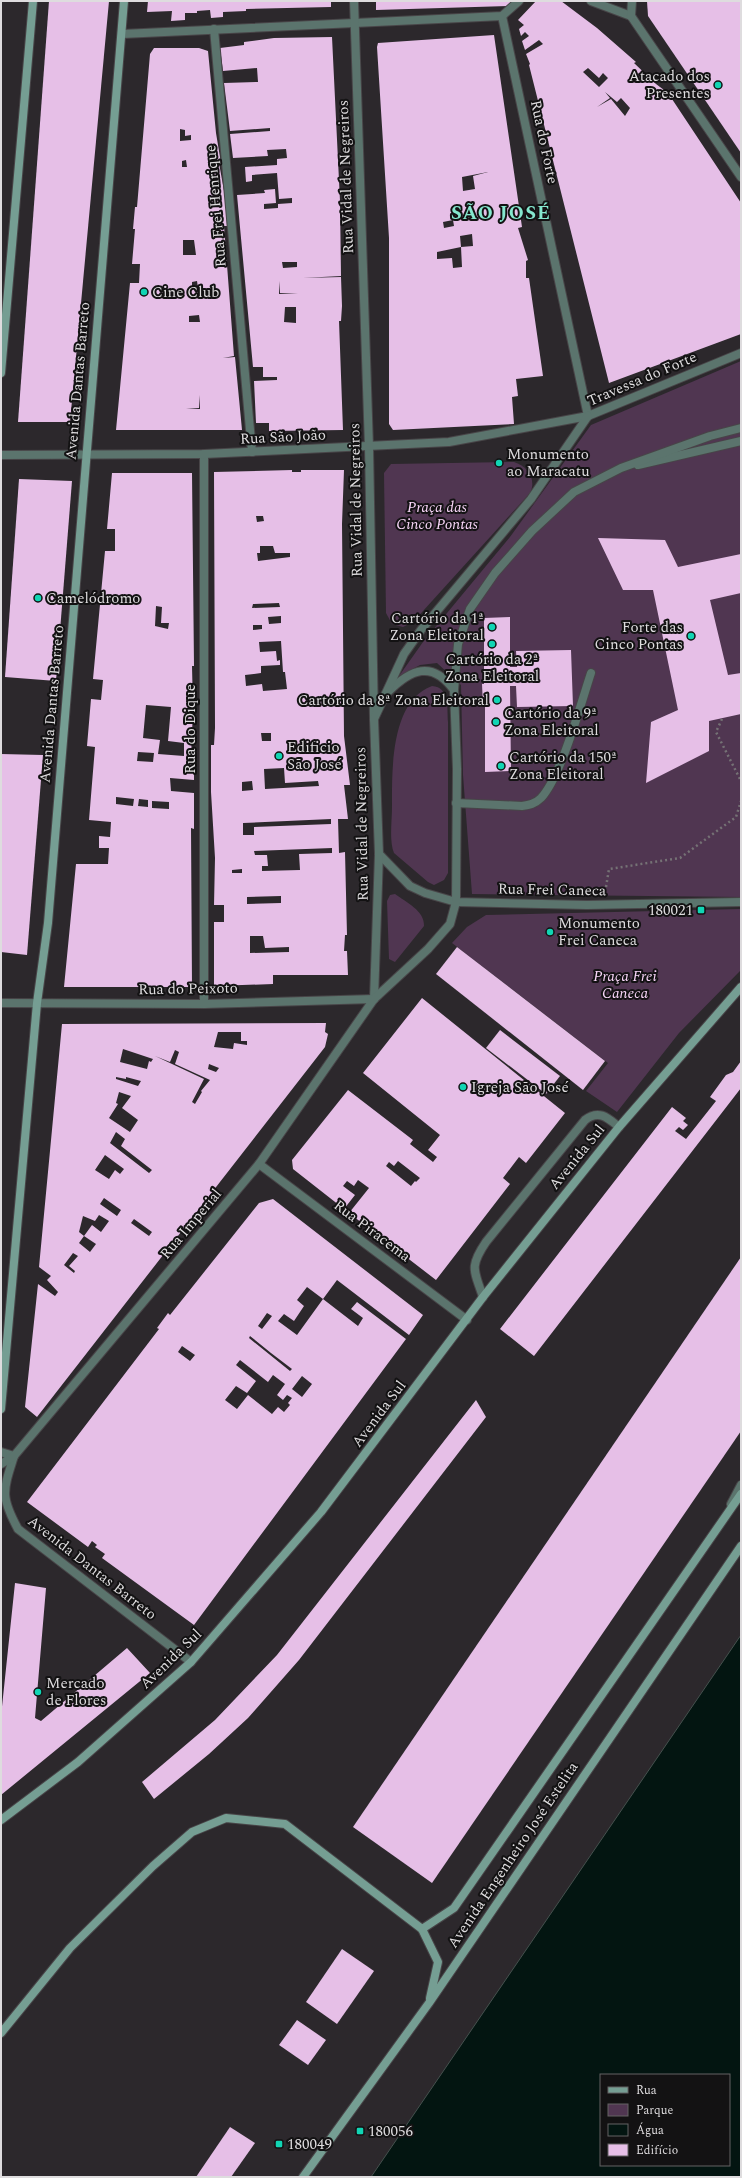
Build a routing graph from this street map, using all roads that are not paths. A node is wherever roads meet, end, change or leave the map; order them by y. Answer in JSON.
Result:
{"nodes":[{"id":1,"x":32,"y":1,"type":"edge"},
{"id":2,"x":124,"y":1,"type":"edge"},
{"id":3,"x":354,"y":1,"type":"edge"},
{"id":4,"x":519,"y":1,"type":"edge"},
{"id":5,"x":591,"y":1,"type":"edge"},
{"id":6,"x":632,"y":1,"type":"edge"},
{"id":7,"x":502,"y":16,"type":"junction"},
{"id":8,"x":631,"y":16,"type":"junction"},
{"id":9,"x":355,"y":22,"type":"junction"},
{"id":10,"x":214,"y":29,"type":"junction"},
{"id":11,"x":122,"y":34,"type":"junction"},
{"id":12,"x":741,"y":177,"type":"edge"},
{"id":13,"x":741,"y":354,"type":"edge"},
{"id":14,"x":1,"y":373,"type":"edge"},
{"id":15,"x":588,"y":416,"type":"junction"},
{"id":16,"x":741,"y":428,"type":"edge"},
{"id":17,"x":741,"y":442,"type":"edge"},
{"id":18,"x":369,"y":447,"type":"junction"},
{"id":19,"x":252,"y":452,"type":"junction"},
{"id":20,"x":87,"y":454,"type":"junction"},
{"id":21,"x":204,"y":454,"type":"junction"},
{"id":22,"x":1,"y":455,"type":"edge"},
{"id":23,"x":621,"y":468,"type":"junction"},
{"id":24,"x":591,"y":673,"type":"dead end"},
{"id":25,"x":454,"y":690,"type":"junction"},
{"id":26,"x":385,"y":695,"type":"junction"},
{"id":27,"x":374,"y":719,"type":"junction"},
{"id":28,"x":456,"y":804,"type":"junction"},
{"id":29,"x":379,"y":854,"type":"junction"},
{"id":30,"x":456,"y":902,"type":"junction"},
{"id":31,"x":741,"y":902,"type":"edge"},
{"id":32,"x":741,"y":987,"type":"edge"},
{"id":33,"x":374,"y":999,"type":"junction"},
{"id":34,"x":1,"y":1003,"type":"edge"},
{"id":35,"x":37,"y":1003,"type":"junction"},
{"id":36,"x":204,"y":1004,"type":"junction"},
{"id":37,"x":619,"y":1127,"type":"junction"},
{"id":38,"x":260,"y":1164,"type":"junction"},
{"id":39,"x":484,"y":1297,"type":"junction"},
{"id":40,"x":467,"y":1320,"type":"junction"},
{"id":41,"x":1,"y":1409,"type":"edge"},
{"id":42,"x":1,"y":1452,"type":"edge"},
{"id":43,"x":14,"y":1456,"type":"junction"},
{"id":44,"x":1,"y":1464,"type":"edge"},
{"id":45,"x":741,"y":1485,"type":"edge"},
{"id":46,"x":741,"y":1494,"type":"edge"},
{"id":47,"x":722,"y":1522,"type":"junction"},
{"id":48,"x":741,"y":1546,"type":"edge"},
{"id":49,"x":191,"y":1662,"type":"junction"},
{"id":50,"x":1,"y":1820,"type":"edge"},
{"id":51,"x":422,"y":1929,"type":"junction"},
{"id":52,"x":429,"y":2003,"type":"junction"},
{"id":53,"x":1,"y":2033,"type":"edge"},
{"id":54,"x":303,"y":2177,"type":"edge"}],
"edges":[{"from":1,"to":14,"type":"main road"},
{"from":2,"to":11,"type":"main road","name":"Avenida Dantas Barreto"},
{"from":3,"to":9,"type":"street","name":"Rua Vidal de Negreiros"},
{"from":4,"to":7,"type":"street"},
{"from":5,"to":8,"type":"street"},
{"from":6,"to":8,"type":"street"},
{"from":7,"to":9,"type":"street"},
{"from":7,"to":15,"type":"street","name":"Rua do Forte"},
{"from":8,"to":12,"type":"street"},
{"from":9,"to":10,"type":"street"},
{"from":9,"to":18,"type":"street","name":"Rua Vidal de Negreiros"},
{"from":10,"to":11,"type":"street"},
{"from":10,"to":19,"type":"street","name":"Rua Frei Henrique"},
{"from":11,"to":20,"type":"main road","name":"Avenida Dantas Barreto"},
{"from":13,"to":15,"type":"street","name":"Travessa do Forte"},
{"from":15,"to":18,"type":"street","name":"Rua São João"},
{"from":15,"to":26,"type":"street","name":"Travessa do Forte"},
{"from":16,"to":23,"type":"street"},
{"from":17,"to":23,"type":"street"},
{"from":18,"to":19,"type":"street","name":"Rua São João"},
{"from":18,"to":27,"type":"street","name":"Rua Vidal de Negreiros"},
{"from":19,"to":21,"type":"street","name":"Rua São João"},
{"from":20,"to":21,"type":"street","name":"Rua São João"},
{"from":20,"to":22,"type":"street","name":"Rua São João"},
{"from":20,"to":35,"type":"main road","name":"Avenida Dantas Barreto"},
{"from":21,"to":36,"type":"street","name":"Rua do Dique"},
{"from":23,"to":25,"type":"street"},
{"from":24,"to":28,"type":"street"},
{"from":25,"to":26,"type":"street"},
{"from":25,"to":28,"type":"street"},
{"from":26,"to":27,"type":"street","name":"Travessa do Forte"},
{"from":27,"to":29,"type":"street","name":"Rua Vidal de Negreiros"},
{"from":28,"to":30,"type":"street"},
{"from":29,"to":30,"type":"street","name":"Rua Frei Caneca"},
{"from":29,"to":33,"type":"street","name":"Rua Vidal de Negreiros"},
{"from":30,"to":31,"type":"street","name":"Rua Frei Caneca"},
{"from":30,"to":33,"type":"street"},
{"from":32,"to":37,"type":"main road","name":"Avenida Sul"},
{"from":33,"to":36,"type":"street","name":"Rua do Peixoto"},
{"from":33,"to":38,"type":"street","name":"Rua Imperial"},
{"from":34,"to":35,"type":"street","name":"Rua do Peixoto"},
{"from":35,"to":36,"type":"street","name":"Rua do Peixoto"},
{"from":35,"to":41,"type":"main road","name":"Avenida Dantas Barreto"},
{"from":37,"to":39,"type":"main road","name":"Avenida Sul"},
{"from":37,"to":39,"type":"street"},
{"from":38,"to":40,"type":"street","name":"Rua Piracema"},
{"from":38,"to":43,"type":"street","name":"Rua Imperial"},
{"from":39,"to":40,"type":"main road","name":"Avenida Sul"},
{"from":40,"to":49,"type":"main road","name":"Avenida Sul"},
{"from":42,"to":43,"type":"street"},
{"from":43,"to":44,"type":"street","name":"Rua Imperial"},
{"from":43,"to":49,"type":"street","name":"Avenida Dantas Barreto"},
{"from":45,"to":47,"type":"street"},
{"from":46,"to":47,"type":"main road","name":"Avenida Engenheiro José Estelita"},
{"from":47,"to":51,"type":"main road","name":"Avenida Engenheiro José Estelita"},
{"from":48,"to":52,"type":"main road","name":"Avenida Engenheiro José Estelita"},
{"from":49,"to":50,"type":"main road","name":"Avenida Sul"},
{"from":51,"to":52,"type":"main road"},
{"from":51,"to":53,"type":"main road"},
{"from":52,"to":54,"type":"main road","name":"Avenida Engenheiro José Estelita"}]}
